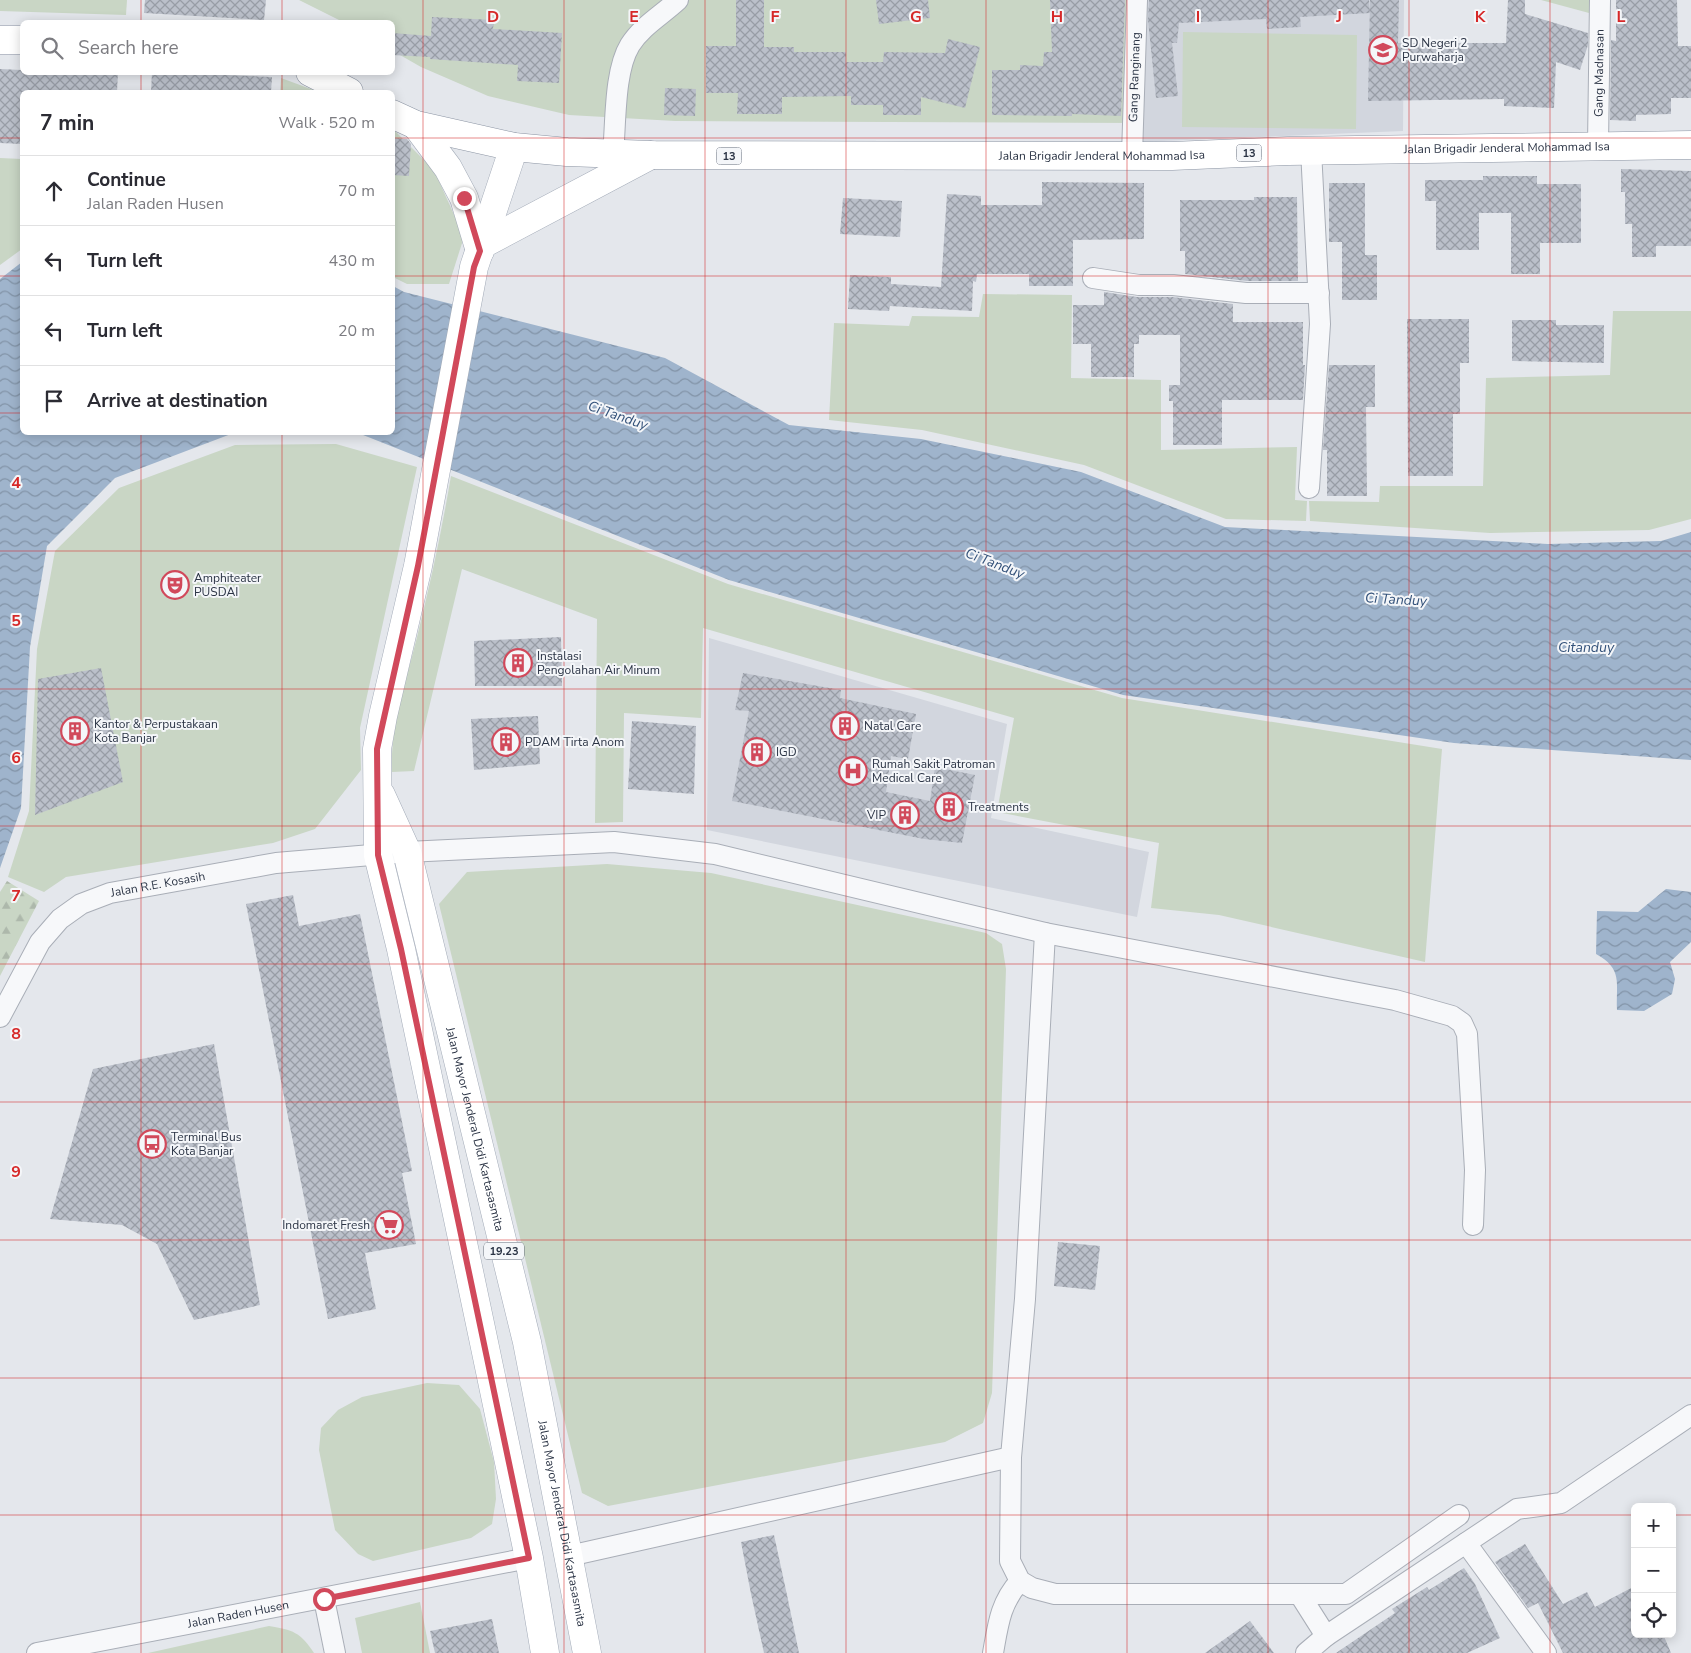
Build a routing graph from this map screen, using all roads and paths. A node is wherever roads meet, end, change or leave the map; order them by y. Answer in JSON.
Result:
{"nodes":[{"id":1,"x":678,"y":0,"type":"edge"},
{"id":2,"x":1137,"y":0,"type":"edge"},
{"id":3,"x":1600,"y":0,"type":"edge"},
{"id":4,"x":0,"y":40,"type":"edge"},
{"id":5,"x":20,"y":40,"type":"edge"},
{"id":6,"x":316,"y":75,"type":"edge"},
{"id":7,"x":346,"y":90,"type":"edge"},
{"id":8,"x":404,"y":120,"type":"edge"},
{"id":9,"x":1598,"y":145,"type":"junction"},
{"id":10,"x":1691,"y":145,"type":"edge"},
{"id":11,"x":514,"y":147,"type":"junction"},
{"id":12,"x":1311,"y":150,"type":"junction"},
{"id":13,"x":613,"y":154,"type":"junction"},
{"id":14,"x":651,"y":155,"type":"junction"},
{"id":15,"x":1132,"y":155,"type":"junction"},
{"id":16,"x":478,"y":254,"type":"junction"},
{"id":17,"x":1094,"y":278,"type":"dead end"},
{"id":18,"x":1319,"y":293,"type":"junction"},
{"id":19,"x":1309,"y":488,"type":"dead end"},
{"id":20,"x":377,"y":787,"type":"junction"},
{"id":21,"x":407,"y":852,"type":"junction"},
{"id":22,"x":378,"y":855,"type":"junction"},
{"id":23,"x":1045,"y":933,"type":"junction"},
{"id":24,"x":0,"y":1017,"type":"edge"},
{"id":25,"x":1473,"y":1225,"type":"dead end"},
{"id":26,"x":1691,"y":1415,"type":"edge"},
{"id":27,"x":1011,"y":1457,"type":"junction"},
{"id":28,"x":1459,"y":1515,"type":"dead end"},
{"id":29,"x":1466,"y":1543,"type":"junction"},
{"id":30,"x":569,"y":1556,"type":"junction"},
{"id":31,"x":529,"y":1558,"type":"junction"},
{"id":32,"x":1020,"y":1581,"type":"junction"},
{"id":33,"x":1300,"y":1595,"type":"junction"},
{"id":34,"x":324,"y":1599,"type":"junction"},
{"id":35,"x":1326,"y":1636,"type":"junction"},
{"id":36,"x":37,"y":1653,"type":"edge"},
{"id":37,"x":335,"y":1653,"type":"edge"},
{"id":38,"x":545,"y":1653,"type":"edge"},
{"id":39,"x":587,"y":1653,"type":"edge"},
{"id":40,"x":993,"y":1653,"type":"edge"},
{"id":41,"x":1306,"y":1653,"type":"edge"},
{"id":42,"x":1546,"y":1653,"type":"edge"}],
"edges":[{"from":1,"to":13,"type":"street"},
{"from":2,"to":15,"type":"street","name":"Gang Ranginang"},
{"from":3,"to":9,"type":"street","name":"Gang Madnasan"},
{"from":4,"to":5,"type":"main road"},
{"from":6,"to":7,"type":"main road"},
{"from":8,"to":11,"type":"main road","number":"13"},
{"from":8,"to":16,"type":"main road"},
{"from":9,"to":10,"type":"main road","name":"Jalan Brigadir Jenderal Mohammad Isa","number":"13"},
{"from":9,"to":12,"type":"main road","name":"Jalan Brigadir Jenderal Mohammad Isa","number":"13"},
{"from":11,"to":13,"type":"main road","name":"Jalan Brigadir Jenderal Mohammad Isa","number":"13"},
{"from":11,"to":16,"type":"main road","number":"19.23"},
{"from":12,"to":15,"type":"main road","name":"Jalan Brigadir Jenderal Mohammad Isa","number":"13"},
{"from":12,"to":18,"type":"street"},
{"from":13,"to":14,"type":"main road","name":"Jalan Brigadir Jenderal Mohammad Isa","number":"13"},
{"from":14,"to":15,"type":"main road","name":"Jalan Brigadir Jenderal Mohammad Isa","number":"13"},
{"from":14,"to":16,"type":"main road"},
{"from":16,"to":20,"type":"main road","number":"19.23"},
{"from":17,"to":18,"type":"street"},
{"from":18,"to":19,"type":"street"},
{"from":20,"to":21,"type":"main road","name":"Jalan Mayor Jenderal Didi Kartasasmita","number":"19.23"},
{"from":20,"to":22,"type":"main road","number":"19.23"},
{"from":21,"to":22,"type":"street","name":"Jalan R.E. Kosasih"},
{"from":21,"to":23,"type":"street","name":"Jalan R.E. Kosasih"},
{"from":21,"to":30,"type":"main road","name":"Jalan Mayor Jenderal Didi Kartasasmita","number":"19.23"},
{"from":22,"to":24,"type":"street","name":"Jalan R.E. Kosasih"},
{"from":22,"to":31,"type":"main road","number":"19.23"},
{"from":23,"to":25,"type":"street","name":"Jalan R.E. Kosasih"},
{"from":23,"to":27,"type":"street"},
{"from":26,"to":29,"type":"street"},
{"from":27,"to":30,"type":"street"},
{"from":27,"to":32,"type":"street"},
{"from":28,"to":33,"type":"street"},
{"from":29,"to":35,"type":"street"},
{"from":29,"to":42,"type":"street"},
{"from":30,"to":39,"type":"main road","name":"Jalan Mayor Jenderal Didi Kartasasmita","number":"19.23"},
{"from":31,"to":34,"type":"street","name":"Jalan Raden Husen"},
{"from":31,"to":38,"type":"main road","number":"19.23"},
{"from":32,"to":33,"type":"street"},
{"from":32,"to":40,"type":"street"},
{"from":33,"to":35,"type":"street"},
{"from":34,"to":36,"type":"street","name":"Jalan Raden Husen"},
{"from":34,"to":37,"type":"street"},
{"from":35,"to":41,"type":"street"}]}
